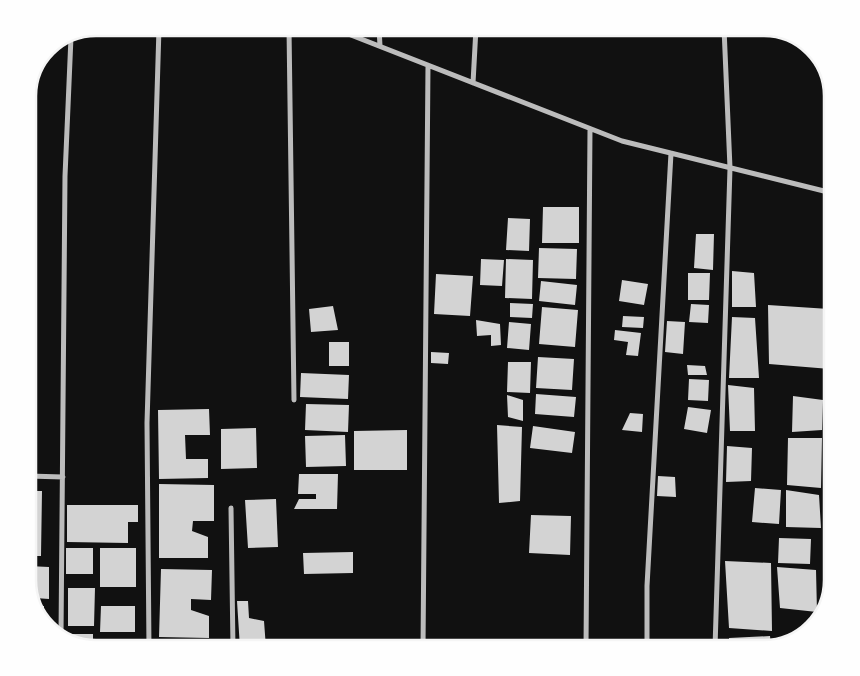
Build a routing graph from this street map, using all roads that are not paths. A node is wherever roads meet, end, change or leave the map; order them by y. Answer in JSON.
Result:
{"nodes":[{"id":1,"x":159,"y":36,"type":"edge"},
{"id":2,"x":289,"y":36,"type":"edge"},
{"id":3,"x":354,"y":36,"type":"edge"},
{"id":4,"x":379,"y":36,"type":"edge"},
{"id":5,"x":476,"y":36,"type":"edge"},
{"id":6,"x":724,"y":36,"type":"edge"},
{"id":7,"x":71,"y":42,"type":"edge"},
{"id":8,"x":380,"y":46,"type":"junction"},
{"id":9,"x":428,"y":66,"type":"junction"},
{"id":10,"x":474,"y":83,"type":"junction"},
{"id":11,"x":590,"y":129,"type":"junction"},
{"id":12,"x":671,"y":153,"type":"junction"},
{"id":13,"x":730,"y":168,"type":"junction"},
{"id":14,"x":824,"y":191,"type":"edge"},
{"id":15,"x":294,"y":400,"type":"dead end"},
{"id":16,"x":36,"y":476,"type":"edge"},
{"id":17,"x":63,"y":476,"type":"junction"},
{"id":18,"x":231,"y":508,"type":"dead end"},
{"id":19,"x":61,"y":628,"type":"edge"},
{"id":20,"x":149,"y":640,"type":"edge"},
{"id":21,"x":234,"y":640,"type":"edge"},
{"id":22,"x":423,"y":640,"type":"edge"},
{"id":23,"x":586,"y":640,"type":"edge"},
{"id":24,"x":646,"y":640,"type":"edge"},
{"id":25,"x":715,"y":640,"type":"edge"}],
"edges":[{"from":1,"to":20,"type":"street"},
{"from":2,"to":15,"type":"street"},
{"from":3,"to":8,"type":"street"},
{"from":4,"to":8,"type":"street"},
{"from":5,"to":10,"type":"street"},
{"from":6,"to":13,"type":"street"},
{"from":7,"to":17,"type":"street"},
{"from":8,"to":9,"type":"street"},
{"from":9,"to":10,"type":"street"},
{"from":9,"to":22,"type":"street"},
{"from":10,"to":11,"type":"street"},
{"from":11,"to":12,"type":"street"},
{"from":11,"to":23,"type":"street"},
{"from":12,"to":13,"type":"street"},
{"from":12,"to":24,"type":"street"},
{"from":13,"to":14,"type":"street"},
{"from":13,"to":25,"type":"street"},
{"from":16,"to":17,"type":"street"},
{"from":17,"to":19,"type":"street"},
{"from":18,"to":21,"type":"street"}]}
